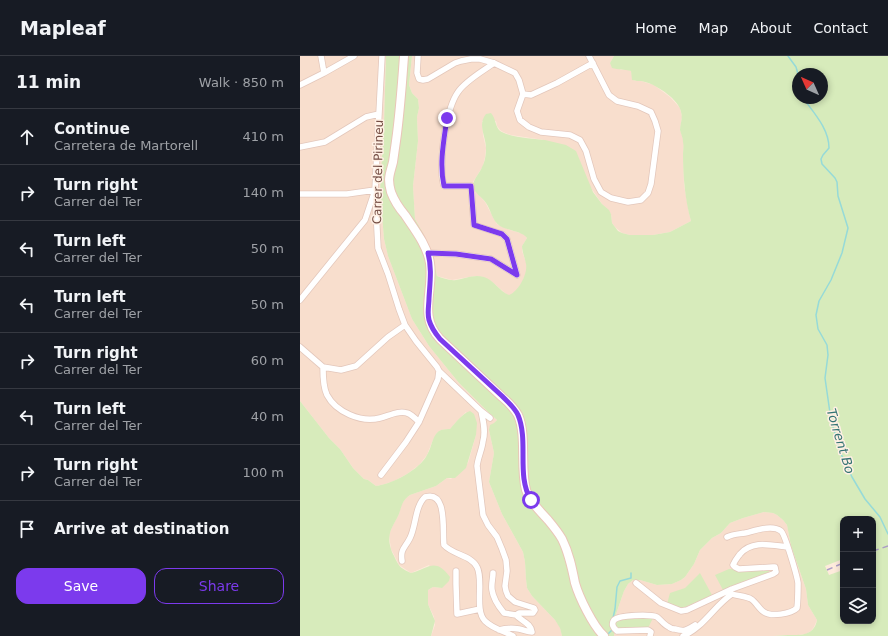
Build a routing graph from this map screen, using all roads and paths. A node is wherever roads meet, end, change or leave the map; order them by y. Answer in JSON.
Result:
{"nodes":[{"id":1,"x":321,"y":56,"type":"edge"},
{"id":2,"x":354,"y":56,"type":"edge"},
{"id":3,"x":382,"y":56,"type":"edge"},
{"id":4,"x":399,"y":56,"type":"edge"},
{"id":5,"x":404,"y":56,"type":"edge"},
{"id":6,"x":418,"y":56,"type":"edge"},
{"id":7,"x":589,"y":56,"type":"edge"},
{"id":8,"x":494,"y":63,"type":"junction"},
{"id":9,"x":593,"y":63,"type":"junction"},
{"id":10,"x":324,"y":73,"type":"junction"},
{"id":11,"x":300,"y":85,"type":"edge"},
{"id":12,"x":523,"y":94,"type":"junction"},
{"id":13,"x":379,"y":114,"type":"junction"},
{"id":14,"x":300,"y":147,"type":"edge"},
{"id":15,"x":390,"y":173,"type":"junction"},
{"id":16,"x":375,"y":190,"type":"junction"},
{"id":17,"x":300,"y":194,"type":"edge"},
{"id":18,"x":428,"y":253,"type":"junction"},
{"id":19,"x":300,"y":300,"type":"edge"},
{"id":20,"x":405,"y":324,"type":"junction"},
{"id":21,"x":300,"y":347,"type":"edge"},
{"id":22,"x":323,"y":367,"type":"junction"},
{"id":23,"x":439,"y":371,"type":"junction"},
{"id":24,"x":481,"y":411,"type":"junction"},
{"id":25,"x":490,"y":418,"type":"dead end"},
{"id":26,"x":420,"y":422,"type":"junction"},
{"id":27,"x":381,"y":475,"type":"dead end"},
{"id":28,"x":727,"y":537,"type":"dead end"},
{"id":29,"x":787,"y":547,"type":"junction"},
{"id":30,"x":402,"y":561,"type":"dead end"},
{"id":31,"x":456,"y":571,"type":"dead end"},
{"id":32,"x":493,"y":573,"type":"dead end"},
{"id":33,"x":636,"y":583,"type":"dead end"},
{"id":34,"x":732,"y":592,"type":"junction"},
{"id":35,"x":480,"y":609,"type":"junction"},
{"id":36,"x":516,"y":615,"type":"junction"},
{"id":37,"x":706,"y":620,"type":"junction"},
{"id":38,"x":499,"y":630,"type":"junction"},
{"id":39,"x":532,"y":634,"type":"edge"},
{"id":40,"x":599,"y":635,"type":"edge"},
{"id":41,"x":513,"y":636,"type":"edge"},
{"id":42,"x":650,"y":636,"type":"edge"},
{"id":43,"x":683,"y":636,"type":"edge"}],
"edges":[{"from":1,"to":10,"type":"street"},
{"from":2,"to":10,"type":"street"},
{"from":3,"to":13,"type":"street","name":"Carrer del Pirineu"},
{"from":4,"to":15,"type":"main road"},
{"from":5,"to":15,"type":"main road"},
{"from":6,"to":8,"type":"street"},
{"from":7,"to":9,"type":"street"},
{"from":8,"to":12,"type":"street"},
{"from":8,"to":18,"type":"street"},
{"from":9,"to":12,"type":"street"},
{"from":9,"to":12,"type":"street"},
{"from":10,"to":11,"type":"street"},
{"from":13,"to":14,"type":"street"},
{"from":13,"to":16,"type":"street","name":"Carrer del Pirineu"},
{"from":15,"to":18,"type":"main road"},
{"from":16,"to":17,"type":"street"},
{"from":16,"to":19,"type":"street"},
{"from":16,"to":20,"type":"street","name":"Carrer del Pirineu"},
{"from":18,"to":40,"type":"main road"},
{"from":20,"to":22,"type":"street"},
{"from":20,"to":23,"type":"street","name":"Carrer del Pirineu"},
{"from":21,"to":22,"type":"street"},
{"from":22,"to":26,"type":"street"},
{"from":23,"to":24,"type":"street","name":"Carrer del Pirineu"},
{"from":23,"to":26,"type":"street"},
{"from":24,"to":25,"type":"street","name":"Carrer del Pirineu"},
{"from":24,"to":36,"type":"street"},
{"from":26,"to":27,"type":"street"},
{"from":28,"to":29,"type":"street"},
{"from":29,"to":34,"type":"street"},
{"from":29,"to":34,"type":"street"},
{"from":30,"to":35,"type":"street"},
{"from":31,"to":35,"type":"street"},
{"from":32,"to":36,"type":"street"},
{"from":33,"to":34,"type":"street"},
{"from":34,"to":37,"type":"street"},
{"from":35,"to":38,"type":"street"},
{"from":36,"to":39,"type":"street"},
{"from":37,"to":42,"type":"street"},
{"from":37,"to":43,"type":"street"},
{"from":38,"to":39,"type":"street"},
{"from":38,"to":41,"type":"street"}]}
